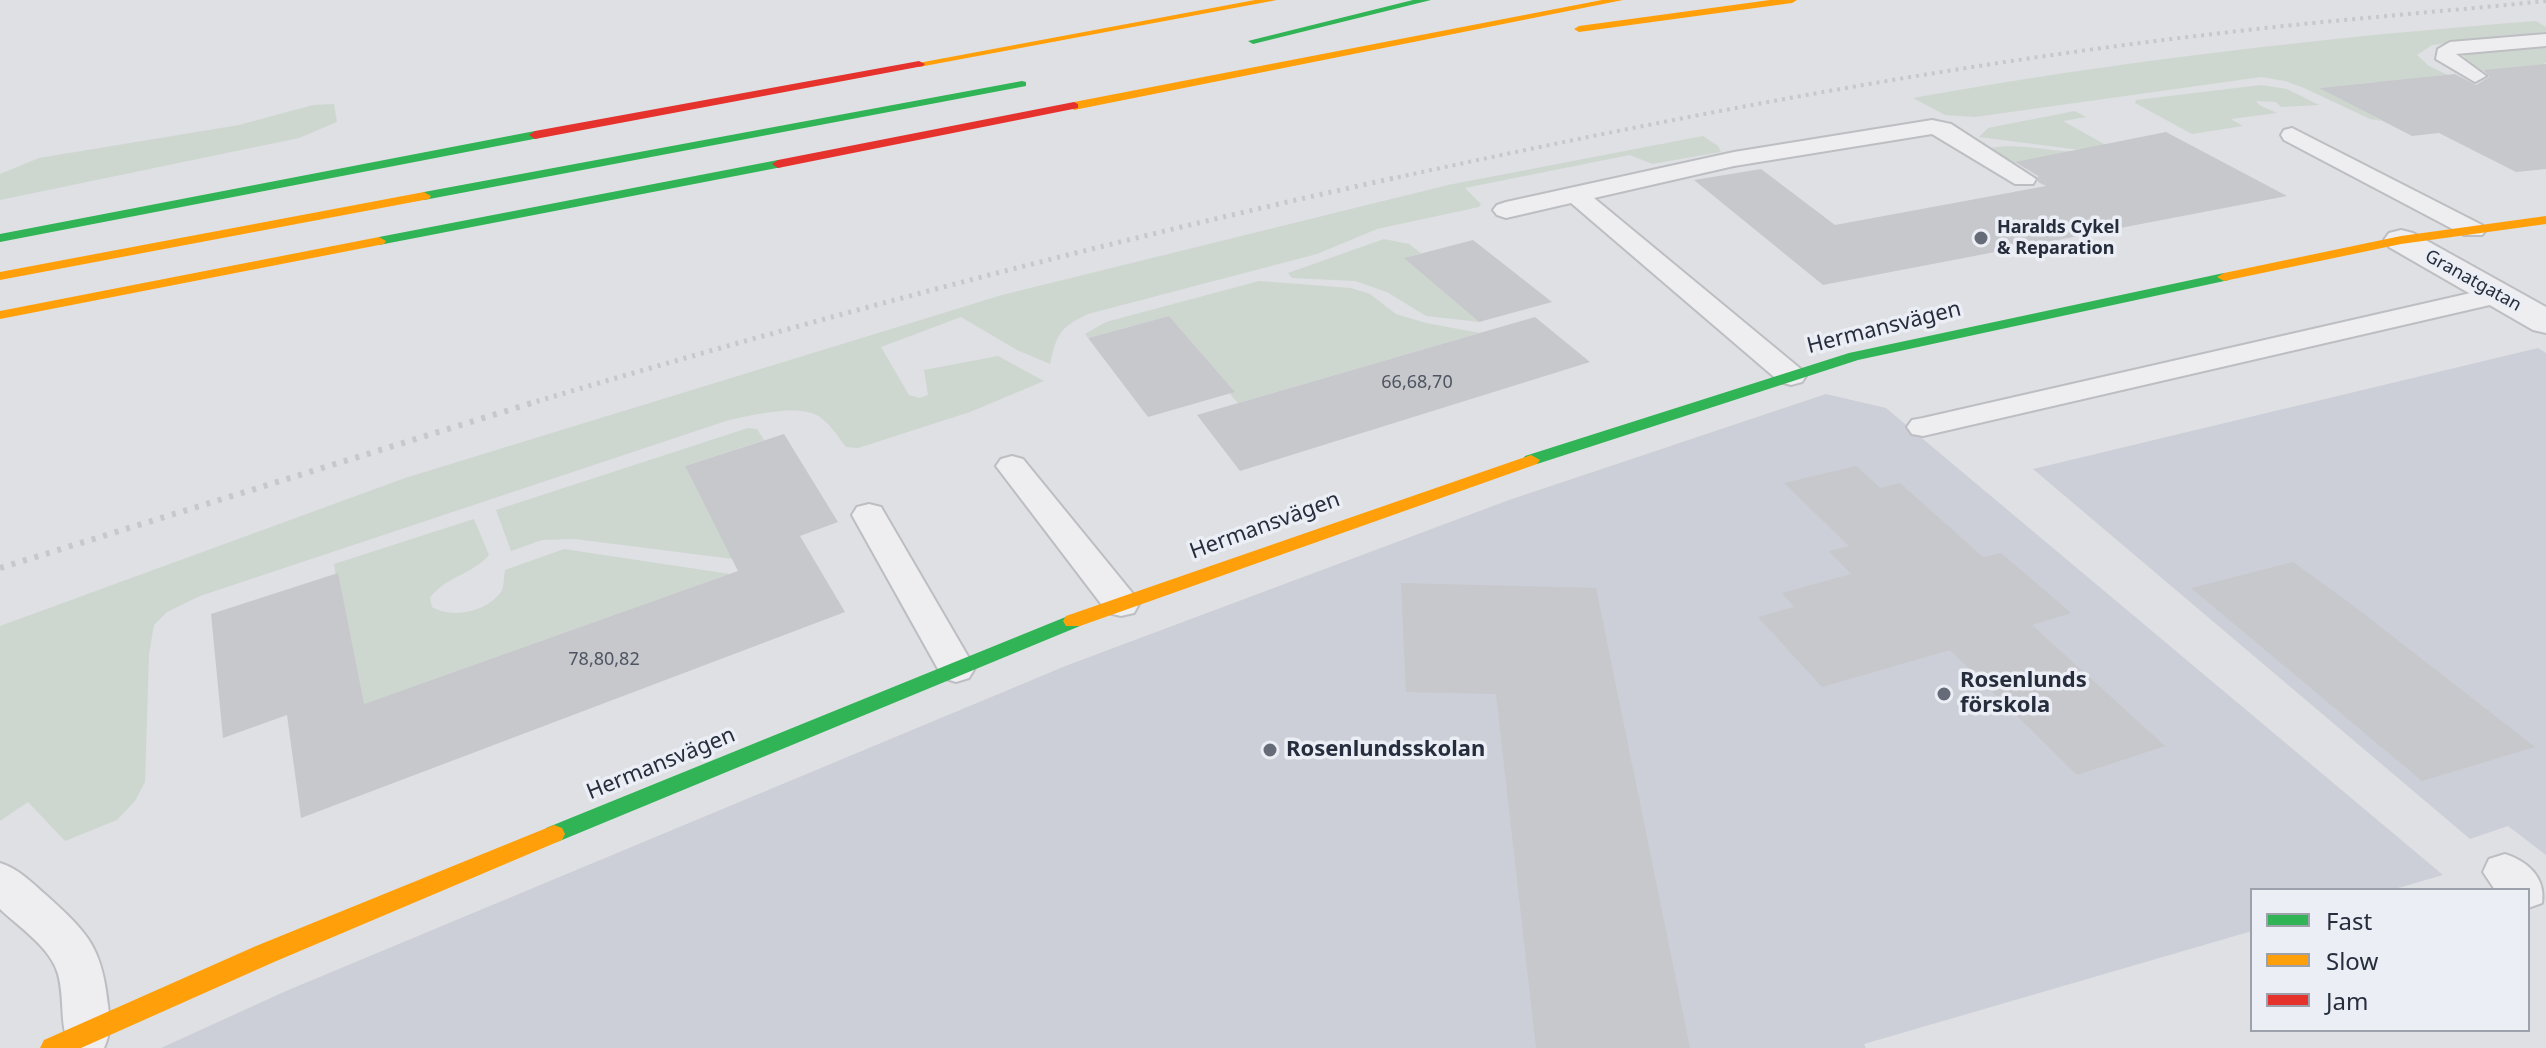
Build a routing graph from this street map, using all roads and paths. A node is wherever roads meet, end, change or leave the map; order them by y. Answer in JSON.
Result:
{"nodes":[{"id":1,"x":1272,"y":0,"type":"edge"},
{"id":2,"x":1426,"y":0,"type":"edge"},
{"id":3,"x":1618,"y":0,"type":"edge"},
{"id":4,"x":1792,"y":0,"type":"edge"},
{"id":5,"x":1447,"y":6,"type":"dead end"},
{"id":6,"x":2546,"y":40,"type":"edge"},
{"id":7,"x":1311,"y":59,"type":"junction"},
{"id":8,"x":2475,"y":76,"type":"dead end"},
{"id":9,"x":1038,"y":81,"type":"dead end"},
{"id":10,"x":2292,"y":135,"type":"dead end"},
{"id":11,"x":2024,"y":179,"type":"dead end"},
{"id":12,"x":1575,"y":194,"type":"junction"},
{"id":13,"x":1506,"y":210,"type":"dead end"},
{"id":14,"x":2546,"y":220,"type":"edge"},
{"id":15,"x":2473,"y":230,"type":"junction"},
{"id":16,"x":0,"y":238,"type":"edge"},
{"id":17,"x":2401,"y":240,"type":"junction"},
{"id":18,"x":0,"y":276,"type":"edge"},
{"id":19,"x":190,"y":278,"type":"junction"},
{"id":20,"x":2497,"y":295,"type":"junction"},
{"id":21,"x":0,"y":315,"type":"edge"},
{"id":22,"x":0,"y":322,"type":"edge"},
{"id":23,"x":2546,"y":322,"type":"edge"},
{"id":24,"x":1791,"y":376,"type":"junction"},
{"id":25,"x":1923,"y":427,"type":"dead end"},
{"id":26,"x":1012,"y":466,"type":"dead end"},
{"id":27,"x":869,"y":515,"type":"dead end"},
{"id":28,"x":1121,"y":604,"type":"junction"},
{"id":29,"x":956,"y":668,"type":"junction"},
{"id":30,"x":0,"y":881,"type":"edge"},
{"id":31,"x":2530,"y":894,"type":"edge"},
{"id":32,"x":2546,"y":907,"type":"edge"},
{"id":33,"x":70,"y":1040,"type":"edge"}],
"edges":[{"from":1,"to":16,"type":"main road"},
{"from":2,"to":5,"type":"main road"},
{"from":3,"to":7,"type":"main road"},
{"from":4,"to":7,"type":"main road"},
{"from":6,"to":8,"type":"lane"},
{"from":7,"to":19,"type":"main road"},
{"from":9,"to":18,"type":"main road"},
{"from":10,"to":15,"type":"lane"},
{"from":11,"to":12,"type":"lane"},
{"from":12,"to":13,"type":"lane"},
{"from":12,"to":24,"type":"lane"},
{"from":14,"to":15,"type":"main road","name":"Hermansvägen"},
{"from":15,"to":17,"type":"main road","name":"Hermansvägen"},
{"from":17,"to":20,"type":"street","name":"Granatgatan"},
{"from":17,"to":24,"type":"main road","name":"Hermansvägen"},
{"from":19,"to":21,"type":"main road"},
{"from":19,"to":22,"type":"main road"},
{"from":20,"to":23,"type":"street","name":"Granatgatan"},
{"from":20,"to":25,"type":"lane"},
{"from":24,"to":28,"type":"main road","name":"Hermansvägen"},
{"from":26,"to":28,"type":"lane"},
{"from":27,"to":29,"type":"lane"},
{"from":28,"to":29,"type":"main road","name":"Hermansvägen"},
{"from":29,"to":33,"type":"main road","name":"Hermansvägen"},
{"from":30,"to":33,"type":"lane"},
{"from":31,"to":32,"type":"lane"}]}
